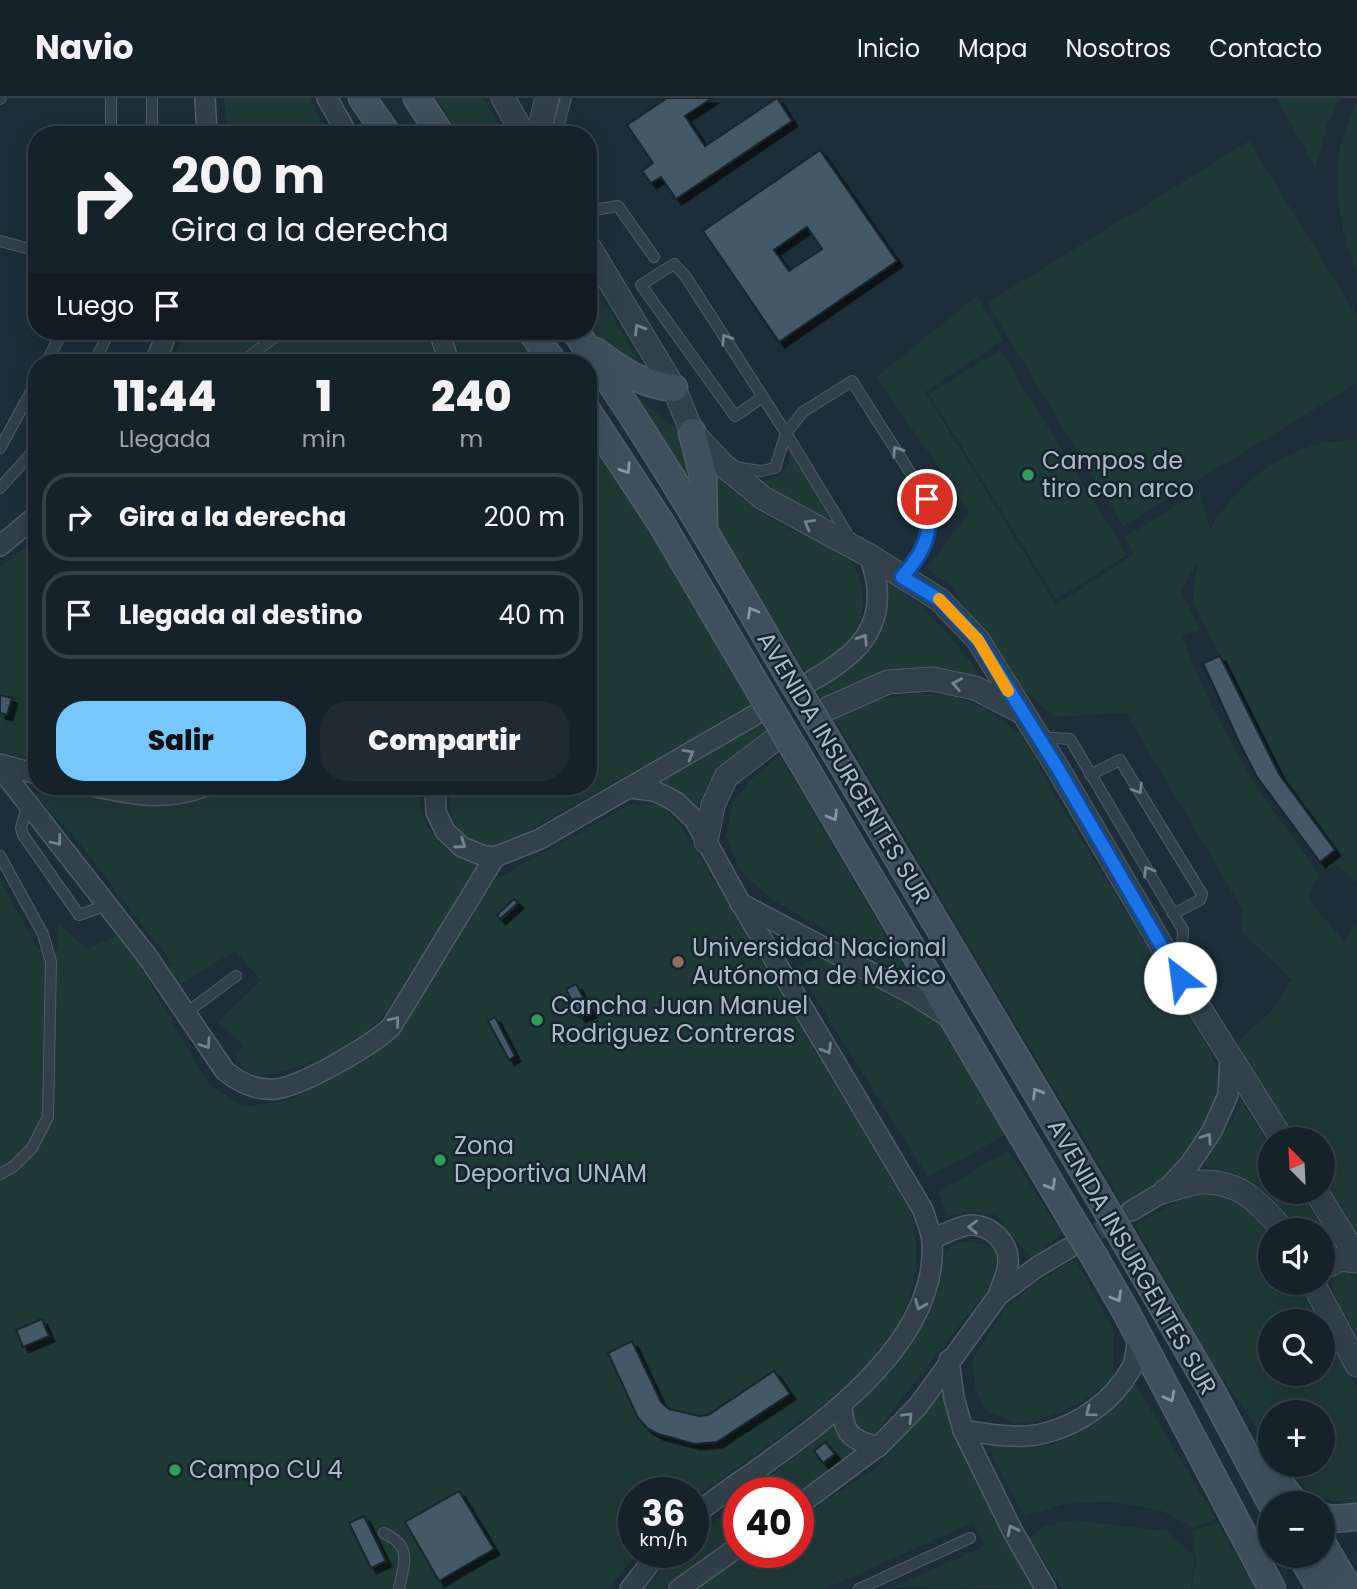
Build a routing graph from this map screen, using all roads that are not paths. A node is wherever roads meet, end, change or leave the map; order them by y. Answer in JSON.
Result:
{"nodes":[{"id":1,"x":111,"y":98,"type":"edge"},
{"id":2,"x":152,"y":98,"type":"edge"},
{"id":3,"x":205,"y":98,"type":"edge"},
{"id":4,"x":327,"y":98,"type":"edge"},
{"id":5,"x":362,"y":98,"type":"edge"},
{"id":6,"x":417,"y":98,"type":"edge"},
{"id":7,"x":503,"y":98,"type":"edge"},
{"id":8,"x":547,"y":98,"type":"edge"},
{"id":9,"x":566,"y":98,"type":"edge"},
{"id":10,"x":111,"y":126,"type":"edge"},
{"id":11,"x":152,"y":126,"type":"edge"},
{"id":12,"x":207,"y":126,"type":"edge"},
{"id":13,"x":341,"y":126,"type":"edge"},
{"id":14,"x":382,"y":126,"type":"edge"},
{"id":15,"x":435,"y":126,"type":"edge"},
{"id":16,"x":519,"y":126,"type":"edge"},
{"id":17,"x":540,"y":126,"type":"edge"},
{"id":18,"x":558,"y":126,"type":"edge"},
{"id":19,"x":597,"y":210,"type":"edge"},
{"id":20,"x":0,"y":241,"type":"edge"},
{"id":21,"x":28,"y":249,"type":"edge"},
{"id":22,"x":654,"y":257,"type":"dead end"},
{"id":23,"x":597,"y":260,"type":"edge"},
{"id":24,"x":272,"y":340,"type":"edge"},
{"id":25,"x":585,"y":340,"type":"edge"},
{"id":26,"x":252,"y":354,"type":"edge"},
{"id":27,"x":597,"y":362,"type":"edge"},
{"id":28,"x":674,"y":388,"type":"junction"},
{"id":29,"x":28,"y":397,"type":"edge"},
{"id":30,"x":762,"y":397,"type":"junction"},
{"id":31,"x":597,"y":426,"type":"edge"},
{"id":32,"x":692,"y":432,"type":"junction"},
{"id":33,"x":786,"y":433,"type":"junction"},
{"id":34,"x":1,"y":445,"type":"edge"},
{"id":35,"x":28,"y":457,"type":"edge"},
{"id":36,"x":723,"y":465,"type":"junction"},
{"id":37,"x":0,"y":488,"type":"edge"},
{"id":38,"x":28,"y":523,"type":"edge"},
{"id":39,"x":704,"y":528,"type":"junction"},
{"id":40,"x":0,"y":546,"type":"edge"},
{"id":41,"x":864,"y":553,"type":"junction"},
{"id":42,"x":902,"y":577,"type":"junction"},
{"id":43,"x":811,"y":681,"type":"dead end"},
{"id":44,"x":829,"y":708,"type":"dead end"},
{"id":45,"x":1020,"y":710,"type":"junction"},
{"id":46,"x":755,"y":715,"type":"dead end"},
{"id":47,"x":1037,"y":737,"type":"junction"},
{"id":48,"x":774,"y":740,"type":"dead end"},
{"id":49,"x":0,"y":766,"type":"edge"},
{"id":50,"x":28,"y":772,"type":"edge"},
{"id":51,"x":1090,"y":775,"type":"junction"},
{"id":52,"x":630,"y":788,"type":"junction"},
{"id":53,"x":132,"y":795,"type":"edge"},
{"id":54,"x":168,"y":795,"type":"edge"},
{"id":55,"x":435,"y":795,"type":"edge"},
{"id":56,"x":28,"y":804,"type":"junction"},
{"id":57,"x":706,"y":842,"type":"junction"},
{"id":58,"x":0,"y":856,"type":"edge"},
{"id":59,"x":495,"y":857,"type":"junction"},
{"id":60,"x":740,"y":902,"type":"junction"},
{"id":61,"x":107,"y":905,"type":"junction"},
{"id":62,"x":1173,"y":914,"type":"junction"},
{"id":63,"x":236,"y":976,"type":"dead end"},
{"id":64,"x":1180,"y":978,"type":"junction"},
{"id":65,"x":186,"y":1013,"type":"junction"},
{"id":66,"x":955,"y":1020,"type":"junction"},
{"id":67,"x":1230,"y":1056,"type":"junction"},
{"id":68,"x":1274,"y":1127,"type":"edge"},
{"id":69,"x":0,"y":1174,"type":"edge"},
{"id":70,"x":1165,"y":1191,"type":"junction"},
{"id":71,"x":1323,"y":1204,"type":"edge"},
{"id":72,"x":1131,"y":1211,"type":"tunnel mouth"},
{"id":73,"x":1273,"y":1218,"type":"edge"},
{"id":74,"x":932,"y":1239,"type":"junction"},
{"id":75,"x":1069,"y":1248,"type":"tunnel mouth"},
{"id":76,"x":1357,"y":1259,"type":"edge"},
{"id":77,"x":1335,"y":1264,"type":"edge"},
{"id":78,"x":1324,"y":1295,"type":"edge"},
{"id":79,"x":998,"y":1296,"type":"junction"},
{"id":80,"x":1138,"y":1337,"type":"junction"},
{"id":81,"x":949,"y":1360,"type":"junction"},
{"id":82,"x":1357,"y":1365,"type":"edge"},
{"id":83,"x":1211,"y":1390,"type":"junction"},
{"id":84,"x":842,"y":1405,"type":"junction"},
{"id":85,"x":963,"y":1430,"type":"junction"},
{"id":86,"x":878,"y":1447,"type":"junction"},
{"id":87,"x":1265,"y":1491,"type":"edge"},
{"id":88,"x":1286,"y":1491,"type":"edge"},
{"id":89,"x":814,"y":1494,"type":"edge"},
{"id":90,"x":709,"y":1505,"type":"edge"},
{"id":91,"x":1357,"y":1517,"type":"edge"},
{"id":92,"x":1335,"y":1519,"type":"edge"},
{"id":93,"x":384,"y":1533,"type":"dead end"},
{"id":94,"x":970,"y":1538,"type":"dead end"},
{"id":95,"x":723,"y":1558,"type":"edge"},
{"id":96,"x":1335,"y":1565,"type":"edge"},
{"id":97,"x":646,"y":1568,"type":"edge"},
{"id":98,"x":1308,"y":1568,"type":"edge"},
{"id":99,"x":399,"y":1589,"type":"edge"},
{"id":100,"x":630,"y":1589,"type":"edge"},
{"id":101,"x":679,"y":1589,"type":"edge"},
{"id":102,"x":859,"y":1589,"type":"edge"},
{"id":103,"x":1046,"y":1589,"type":"edge"},
{"id":104,"x":1272,"y":1589,"type":"edge"},
{"id":105,"x":1321,"y":1589,"type":"edge"},
{"id":106,"x":1349,"y":1589,"type":"edge"}],
"edges":[{"from":1,"to":10,"type":"lane"},
{"from":2,"to":11,"type":"lane"},
{"from":3,"to":12,"type":"street"},
{"from":4,"to":13,"type":"street"},
{"from":5,"to":14,"type":"main road"},
{"from":6,"to":15,"type":"main road"},
{"from":7,"to":16,"type":"street"},
{"from":8,"to":17,"type":"street"},
{"from":9,"to":18,"type":"lane"},
{"from":19,"to":22,"type":"lane"},
{"from":20,"to":21,"type":"lane"},
{"from":28,"to":23,"type":"street","one_way":true},
{"from":24,"to":26,"type":"lane"},
{"from":25,"to":28,"type":"main road"},
{"from":27,"to":39,"type":"main road","name":"AVENIDA INSURGENTES SUR"},
{"from":28,"to":32,"type":"street"},
{"from":29,"to":34,"type":"lane"},
{"from":30,"to":30,"type":"lane","one_way":true},
{"from":30,"to":33,"type":"lane"},
{"from":31,"to":66,"type":"main road","name":"AVENIDA INSURGENTES SUR","one_way":true,"bridge":true},
{"from":32,"to":36,"type":"street"},
{"from":32,"to":39,"type":"main road"},
{"from":33,"to":36,"type":"lane"},
{"from":33,"to":41,"type":"lane"},
{"from":42,"to":33,"type":"lane","one_way":true},
{"from":35,"to":37,"type":"lane"},
{"from":41,"to":36,"type":"street","one_way":true},
{"from":38,"to":40,"type":"street"},
{"from":83,"to":39,"type":"main road","name":"AVENIDA INSURGENTES SUR","one_way":true,"bridge":true},
{"from":41,"to":42,"type":"street"},
{"from":43,"to":41,"type":"street","one_way":true},
{"from":42,"to":45,"type":"street"},
{"from":45,"to":44,"type":"street","one_way":true},
{"from":45,"to":47,"type":"street"},
{"from":52,"to":46,"type":"street","one_way":true},
{"from":47,"to":51,"type":"lane"},
{"from":47,"to":64,"type":"street"},
{"from":48,"to":57,"type":"street"},
{"from":49,"to":50,"type":"street"},
{"from":49,"to":56,"type":"street"},
{"from":62,"to":51,"type":"lane","one_way":true},
{"from":51,"to":62,"type":"lane","one_way":true},
{"from":52,"to":57,"type":"street"},
{"from":52,"to":59,"type":"street"},
{"from":53,"to":54,"type":"street"},
{"from":55,"to":59,"type":"street","one_way":true},
{"from":56,"to":61,"type":"street","one_way":true},
{"from":56,"to":61,"type":"lane"},
{"from":57,"to":60,"type":"street"},
{"from":58,"to":69,"type":"lane"},
{"from":65,"to":59,"type":"street","one_way":true},
{"from":60,"to":66,"type":"street"},
{"from":60,"to":74,"type":"street","one_way":true},
{"from":61,"to":65,"type":"street"},
{"from":62,"to":64,"type":"lane"},
{"from":63,"to":65,"type":"lane"},
{"from":64,"to":67,"type":"street"},
{"from":66,"to":80,"type":"main road","name":"AVENIDA INSURGENTES SUR","one_way":true,"bridge":true},
{"from":67,"to":68,"type":"street"},
{"from":70,"to":67,"type":"street","one_way":true},
{"from":70,"to":72,"type":"street"},
{"from":70,"to":73,"type":"street"},
{"from":71,"to":76,"type":"street"},
{"from":79,"to":74,"type":"street","one_way":true},
{"from":74,"to":84,"type":"street","one_way":true},
{"from":75,"to":79,"type":"street"},
{"from":76,"to":77,"type":"street"},
{"from":78,"to":82,"type":"street"},
{"from":79,"to":81,"type":"street"},
{"from":80,"to":85,"type":"street","one_way":true},
{"from":80,"to":104,"type":"main road","name":"AVENIDA INSURGENTES SUR","one_way":true},
{"from":81,"to":85,"type":"street"},
{"from":86,"to":81,"type":"street","one_way":true},
{"from":83,"to":87,"type":"main road","name":"AVENIDA INSURGENTES SUR"},
{"from":83,"to":88,"type":"main road"},
{"from":84,"to":86,"type":"street"},
{"from":84,"to":90,"type":"street"},
{"from":103,"to":85,"type":"street","one_way":true},
{"from":86,"to":89,"type":"street"},
{"from":91,"to":92,"type":"main road"},
{"from":93,"to":99,"type":"lane"},
{"from":94,"to":102,"type":"lane"},
{"from":95,"to":101,"type":"street"},
{"from":96,"to":106,"type":"main road"},
{"from":97,"to":100,"type":"street"},
{"from":98,"to":105,"type":"main road"}]}
